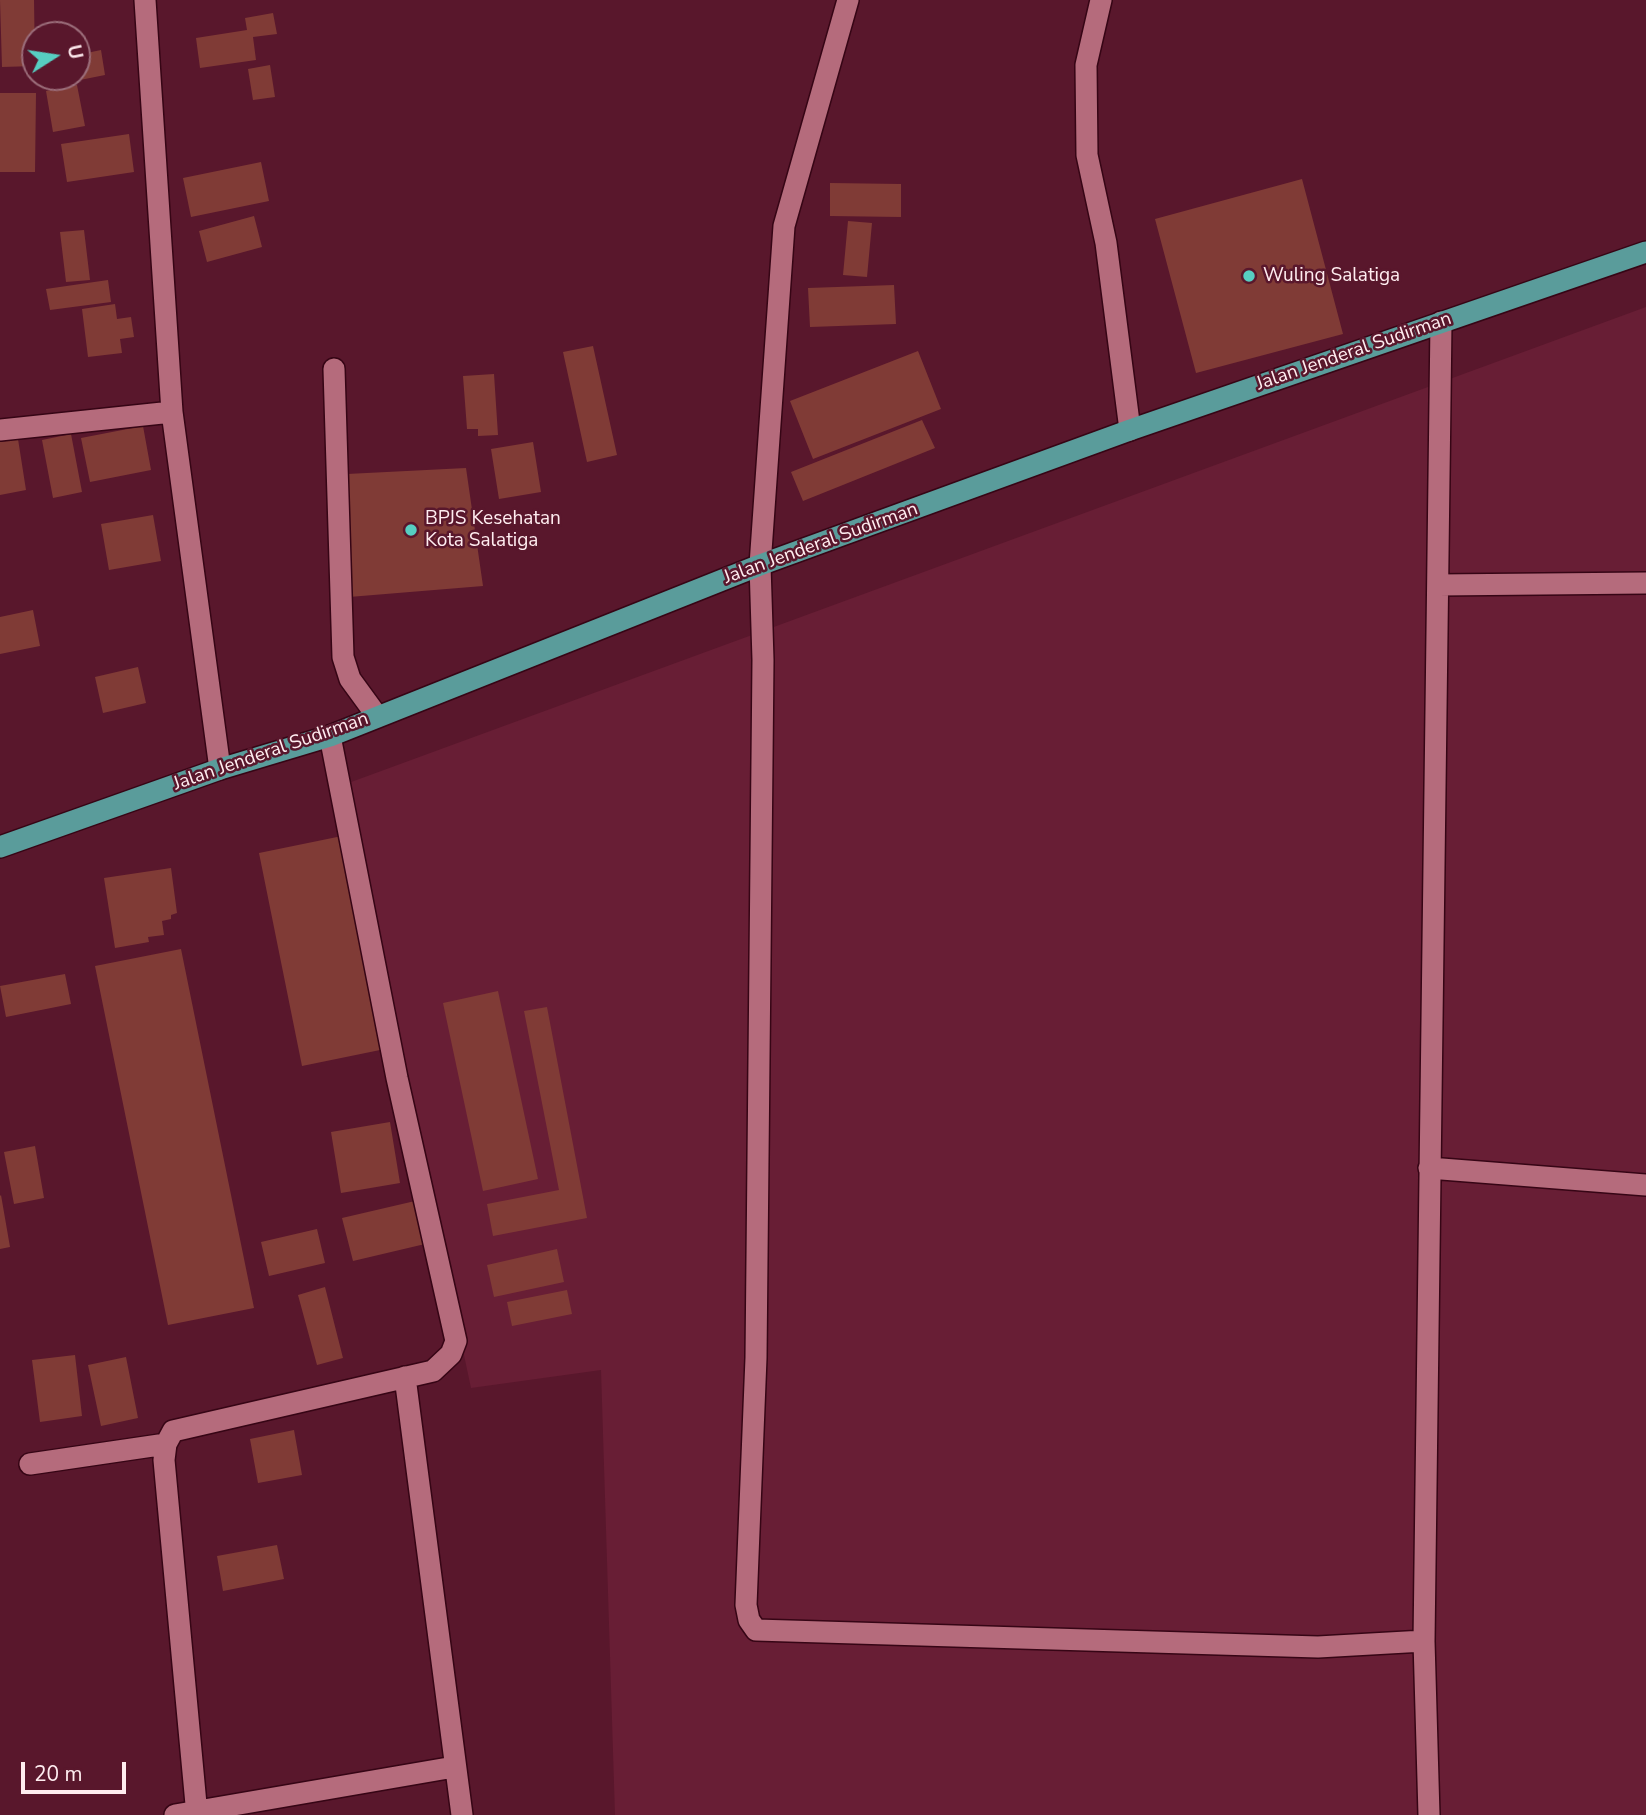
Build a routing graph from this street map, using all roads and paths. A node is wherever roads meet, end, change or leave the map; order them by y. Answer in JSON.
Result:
{"nodes":[{"id":1,"x":145,"y":0,"type":"edge"},
{"id":2,"x":848,"y":0,"type":"edge"},
{"id":3,"x":1101,"y":0,"type":"edge"},
{"id":4,"x":1646,"y":252,"type":"edge"},
{"id":5,"x":1441,"y":322,"type":"junction"},
{"id":6,"x":334,"y":369,"type":"dead end"},
{"id":7,"x":172,"y":412,"type":"junction"},
{"id":8,"x":0,"y":430,"type":"edge"},
{"id":9,"x":1130,"y":430,"type":"junction"},
{"id":10,"x":760,"y":565,"type":"junction"},
{"id":11,"x":1646,"y":583,"type":"edge"},
{"id":12,"x":1438,"y":585,"type":"junction"},
{"id":13,"x":377,"y":716,"type":"junction"},
{"id":14,"x":330,"y":736,"type":"junction"},
{"id":15,"x":220,"y":769,"type":"junction"},
{"id":16,"x":0,"y":847,"type":"edge"},
{"id":17,"x":1429,"y":1168,"type":"junction"},
{"id":18,"x":1646,"y":1185,"type":"edge"},
{"id":19,"x":405,"y":1377,"type":"junction"},
{"id":20,"x":166,"y":1444,"type":"junction"},
{"id":21,"x":30,"y":1464,"type":"dead end"},
{"id":22,"x":1424,"y":1641,"type":"junction"},
{"id":23,"x":454,"y":1767,"type":"junction"},
{"id":24,"x":197,"y":1813,"type":"edge"},
{"id":25,"x":175,"y":1815,"type":"edge"},
{"id":26,"x":463,"y":1815,"type":"edge"},
{"id":27,"x":1429,"y":1815,"type":"edge"}],
"edges":[{"from":1,"to":7,"type":"street"},
{"from":2,"to":10,"type":"street"},
{"from":3,"to":9,"type":"street"},
{"from":4,"to":5,"type":"main road","name":"Jalan Jenderal Sudirman"},
{"from":5,"to":9,"type":"main road","name":"Jalan Jenderal Sudirman"},
{"from":5,"to":12,"type":"street"},
{"from":6,"to":13,"type":"street"},
{"from":7,"to":8,"type":"street"},
{"from":7,"to":15,"type":"street"},
{"from":9,"to":10,"type":"main road","name":"Jalan Jenderal Sudirman"},
{"from":10,"to":13,"type":"main road","name":"Jalan Jenderal Sudirman"},
{"from":10,"to":22,"type":"street"},
{"from":11,"to":12,"type":"street"},
{"from":12,"to":17,"type":"street"},
{"from":13,"to":14,"type":"main road","name":"Jalan Jenderal Sudirman"},
{"from":14,"to":15,"type":"main road","name":"Jalan Jenderal Sudirman"},
{"from":14,"to":19,"type":"street"},
{"from":15,"to":16,"type":"main road","name":"Jalan Jenderal Sudirman"},
{"from":17,"to":18,"type":"street"},
{"from":17,"to":22,"type":"street"},
{"from":19,"to":20,"type":"street"},
{"from":19,"to":23,"type":"street"},
{"from":20,"to":21,"type":"street"},
{"from":20,"to":24,"type":"street"},
{"from":22,"to":27,"type":"street"},
{"from":23,"to":24,"type":"street"},
{"from":23,"to":26,"type":"street"},
{"from":24,"to":25,"type":"street"}]}
